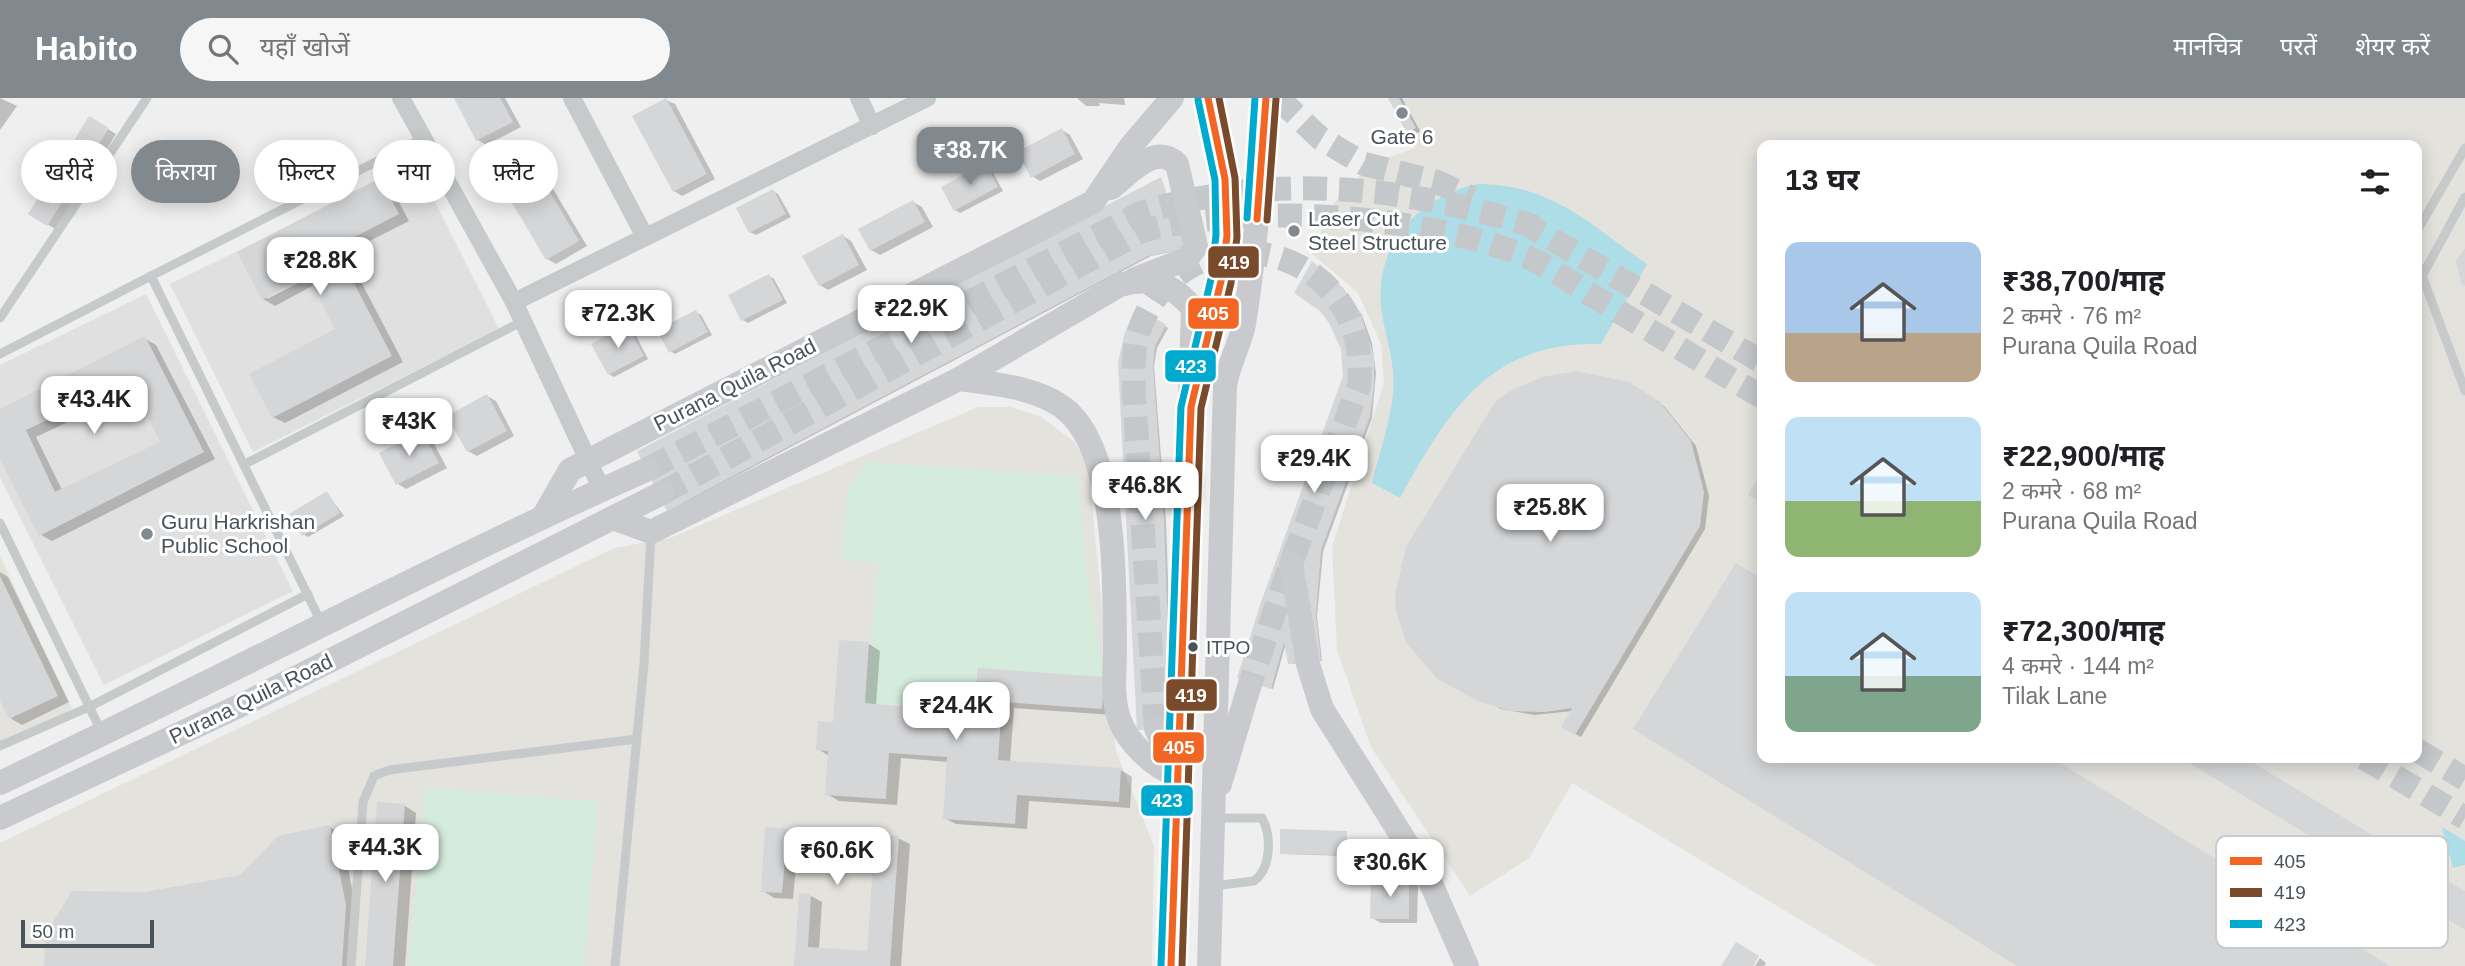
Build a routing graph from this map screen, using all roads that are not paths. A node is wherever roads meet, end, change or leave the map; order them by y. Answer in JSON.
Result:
{"nodes":[{"id":1,"x":147,"y":98,"type":"edge"},
{"id":2,"x":401,"y":98,"type":"edge"},
{"id":3,"x":572,"y":98,"type":"edge"},
{"id":4,"x":859,"y":98,"type":"edge"},
{"id":5,"x":927,"y":98,"type":"edge"},
{"id":6,"x":1171,"y":98,"type":"edge"},
{"id":7,"x":1208,"y":98,"type":"edge"},
{"id":8,"x":1266,"y":98,"type":"edge"},
{"id":9,"x":872,"y":126,"type":"junction"},
{"id":10,"x":423,"y":138,"type":"junction"},
{"id":11,"x":2465,"y":148,"type":"edge"},
{"id":12,"x":2465,"y":197,"type":"edge"},
{"id":13,"x":1093,"y":202,"type":"junction"},
{"id":14,"x":2422,"y":222,"type":"edge"},
{"id":15,"x":644,"y":235,"type":"junction"},
{"id":16,"x":2422,"y":275,"type":"joint"},
{"id":17,"x":151,"y":276,"type":"junction"},
{"id":18,"x":1120,"y":285,"type":"junction"},
{"id":19,"x":514,"y":302,"type":"junction"},
{"id":20,"x":0,"y":318,"type":"edge"},
{"id":21,"x":523,"y":321,"type":"junction"},
{"id":22,"x":0,"y":354,"type":"edge"},
{"id":23,"x":959,"y":379,"type":"junction"},
{"id":24,"x":2465,"y":391,"type":"edge"},
{"id":25,"x":1191,"y":407,"type":"junction"},
{"id":26,"x":588,"y":461,"type":"junction"},
{"id":27,"x":244,"y":464,"type":"junction"},
{"id":28,"x":648,"y":469,"type":"tunnel mouth"},
{"id":29,"x":602,"y":490,"type":"junction"},
{"id":30,"x":662,"y":493,"type":"tunnel mouth"},
{"id":31,"x":543,"y":517,"type":"junction"},
{"id":32,"x":613,"y":518,"type":"junction"},
{"id":33,"x":0,"y":523,"type":"edge"},
{"id":34,"x":651,"y":532,"type":"junction"},
{"id":35,"x":1290,"y":563,"type":"dead end"},
{"id":36,"x":308,"y":594,"type":"junction"},
{"id":37,"x":322,"y":624,"type":"junction"},
{"id":38,"x":1250,"y":687,"type":"tunnel mouth"},
{"id":39,"x":89,"y":707,"type":"junction"},
{"id":40,"x":1156,"y":728,"type":"tunnel mouth"},
{"id":41,"x":103,"y":735,"type":"junction"},
{"id":42,"x":637,"y":738,"type":"junction"},
{"id":43,"x":0,"y":746,"type":"edge"},
{"id":44,"x":1176,"y":775,"type":"junction"},
{"id":45,"x":0,"y":783,"type":"edge"},
{"id":46,"x":1210,"y":816,"type":"junction"},
{"id":47,"x":0,"y":818,"type":"edge"},
{"id":48,"x":1210,"y":886,"type":"junction"},
{"id":49,"x":351,"y":966,"type":"edge"},
{"id":50,"x":615,"y":966,"type":"edge"},
{"id":51,"x":1171,"y":966,"type":"edge"},
{"id":52,"x":1209,"y":966,"type":"edge"},
{"id":53,"x":1466,"y":966,"type":"edge"}],
"edges":[{"from":1,"to":20,"type":"lane"},
{"from":2,"to":10,"type":"street"},
{"from":3,"to":15,"type":"street"},
{"from":4,"to":9,"type":"street"},
{"from":5,"to":9,"type":"street"},
{"from":6,"to":13,"type":"main road","name":"Purana Quila Road"},
{"from":7,"to":25,"type":"main road"},
{"from":8,"to":46,"type":"main road"},
{"from":9,"to":15,"type":"street"},
{"from":10,"to":17,"type":"lane"},
{"from":10,"to":19,"type":"street"},
{"from":11,"to":14,"type":"lane"},
{"from":12,"to":16,"type":"lane"},
{"from":13,"to":18,"type":"main road"},
{"from":13,"to":26,"type":"main road","name":"Purana Quila Road"},
{"from":15,"to":19,"type":"street"},
{"from":16,"to":24,"type":"lane"},
{"from":17,"to":22,"type":"lane"},
{"from":17,"to":27,"type":"lane"},
{"from":18,"to":23,"type":"main road"},
{"from":18,"to":25,"type":"main road"},
{"from":19,"to":21,"type":"street"},
{"from":21,"to":26,"type":"street"},
{"from":21,"to":27,"type":"lane"},
{"from":23,"to":34,"type":"main road"},
{"from":23,"to":44,"type":"main road"},
{"from":25,"to":44,"type":"main road"},
{"from":26,"to":29,"type":"street"},
{"from":26,"to":31,"type":"main road","name":"Purana Quila Road"},
{"from":27,"to":36,"type":"lane"},
{"from":28,"to":29,"type":"main road","name":"Purana Quila Road"},
{"from":29,"to":31,"type":"main road","name":"Purana Quila Road"},
{"from":30,"to":32,"type":"main road","name":"Purana Quila Road"},
{"from":31,"to":37,"type":"main road","name":"Purana Quila Road"},
{"from":32,"to":34,"type":"main road"},
{"from":32,"to":47,"type":"main road","name":"Purana Quila Road"},
{"from":33,"to":39,"type":"lane"},
{"from":34,"to":42,"type":"lane"},
{"from":35,"to":53,"type":"main road"},
{"from":36,"to":37,"type":"lane"},
{"from":36,"to":39,"type":"lane"},
{"from":37,"to":41,"type":"main road","name":"Purana Quila Road"},
{"from":38,"to":46,"type":"main road"},
{"from":39,"to":41,"type":"lane"},
{"from":39,"to":43,"type":"lane"},
{"from":40,"to":44,"type":"main road"},
{"from":41,"to":45,"type":"main road","name":"Purana Quila Road"},
{"from":42,"to":49,"type":"lane"},
{"from":42,"to":50,"type":"lane"},
{"from":44,"to":51,"type":"main road"},
{"from":46,"to":48,"type":"main road"},
{"from":46,"to":48,"type":"lane"},
{"from":48,"to":52,"type":"main road"}]}
